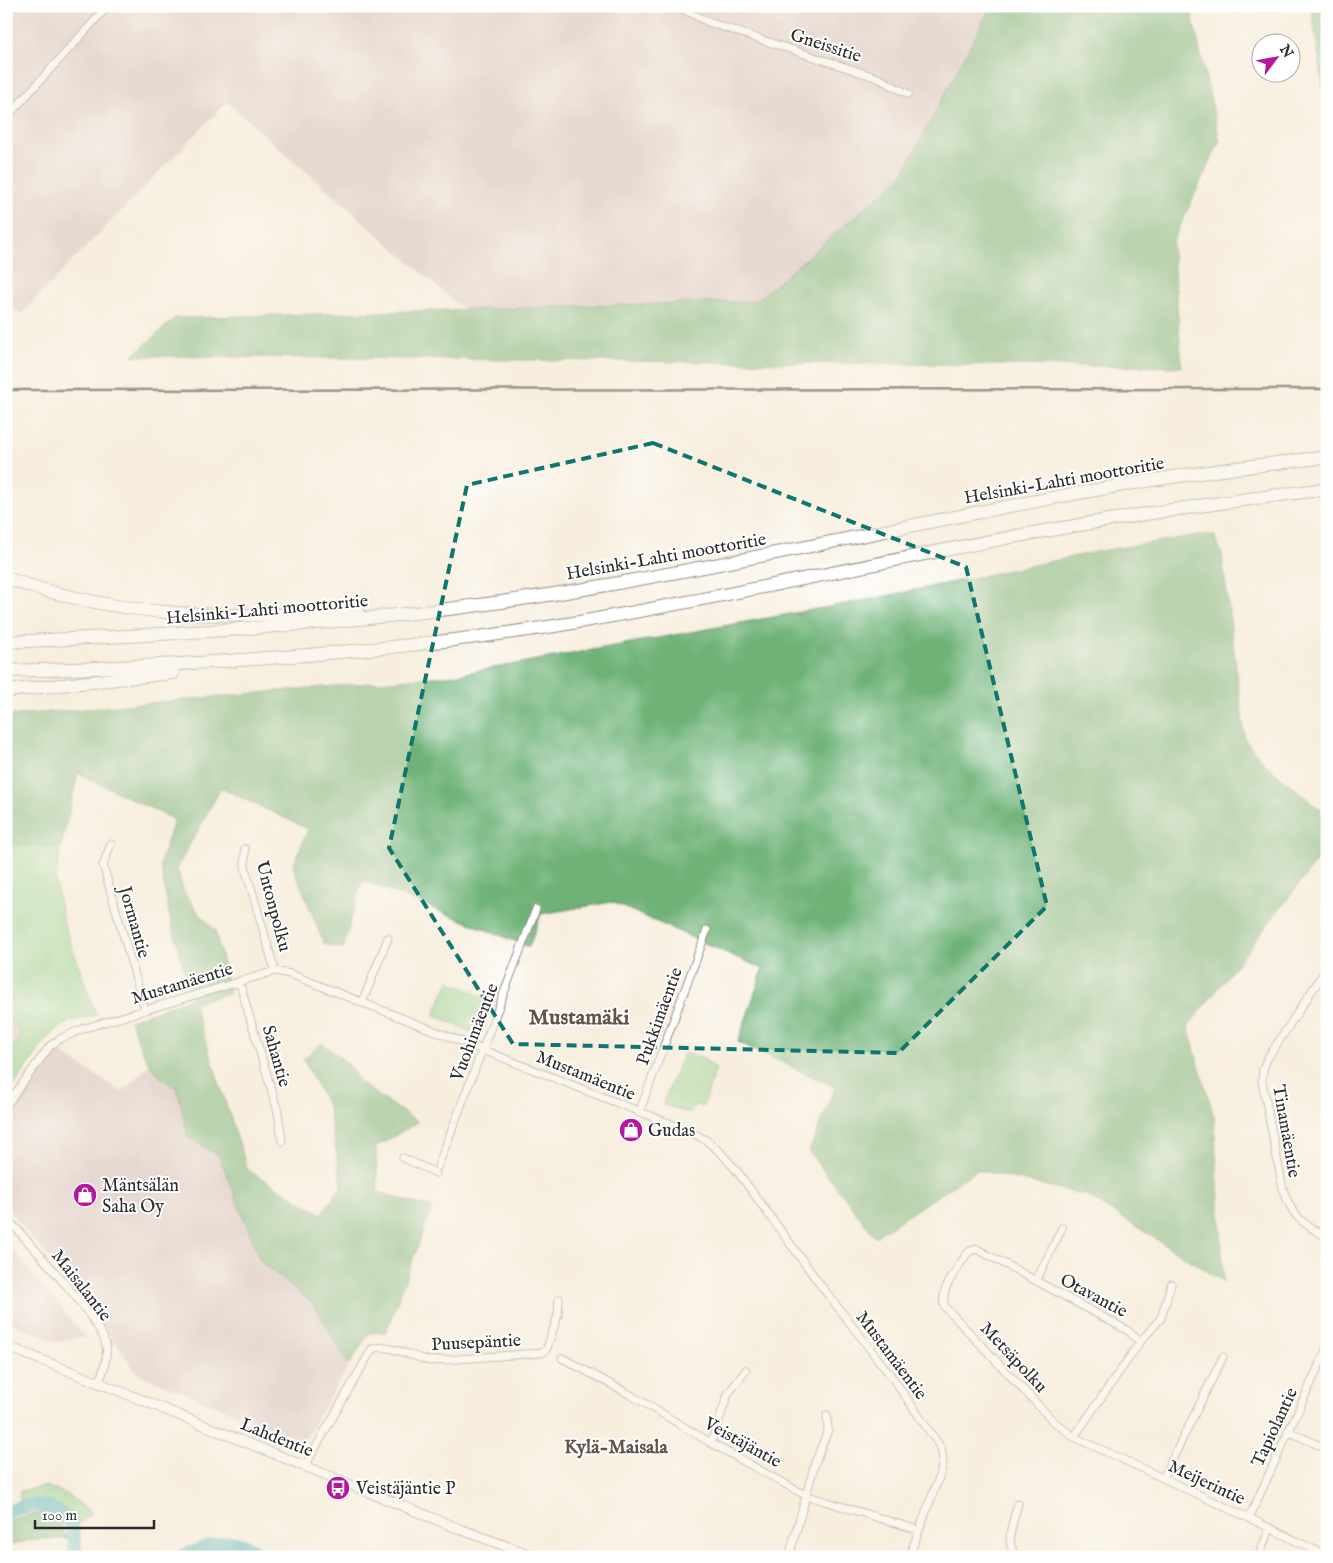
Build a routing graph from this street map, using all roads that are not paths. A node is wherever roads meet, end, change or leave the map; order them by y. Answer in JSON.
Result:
{"nodes":[{"id":1,"x":108,"y":6,"type":"edge"},
{"id":2,"x":679,"y":7,"type":"edge"},
{"id":3,"x":908,"y":94,"type":"dead end"},
{"id":4,"x":6,"y":118,"type":"edge"},
{"id":5,"x":1327,"y":457,"type":"edge"},
{"id":6,"x":1327,"y":489,"type":"edge"},
{"id":7,"x":6,"y":578,"type":"edge"},
{"id":8,"x":393,"y":615,"type":"junction"},
{"id":9,"x":6,"y":642,"type":"edge"},
{"id":10,"x":307,"y":656,"type":"junction"},
{"id":11,"x":6,"y":671,"type":"edge"},
{"id":12,"x":6,"y":691,"type":"edge"},
{"id":13,"x":111,"y":844,"type":"dead end"},
{"id":14,"x":245,"y":850,"type":"dead end"},
{"id":15,"x":536,"y":909,"type":"dead end"},
{"id":16,"x":707,"y":930,"type":"dead end"},
{"id":17,"x":388,"y":938,"type":"dead end"},
{"id":18,"x":1327,"y":968,"type":"edge"},
{"id":19,"x":275,"y":971,"type":"junction"},
{"id":20,"x":239,"y":981,"type":"junction"},
{"id":21,"x":362,"y":1002,"type":"junction"},
{"id":22,"x":145,"y":1010,"type":"junction"},
{"id":23,"x":483,"y":1050,"type":"junction"},
{"id":24,"x":6,"y":1106,"type":"edge"},
{"id":25,"x":639,"y":1113,"type":"junction"},
{"id":26,"x":282,"y":1140,"type":"dead end"},
{"id":27,"x":403,"y":1158,"type":"dead end"},
{"id":28,"x":6,"y":1217,"type":"edge"},
{"id":29,"x":1062,"y":1228,"type":"dead end"},
{"id":30,"x":1327,"y":1238,"type":"edge"},
{"id":31,"x":1036,"y":1281,"type":"junction"},
{"id":32,"x":1171,"y":1284,"type":"dead end"},
{"id":33,"x":944,"y":1291,"type":"joint"},
{"id":34,"x":559,"y":1299,"type":"dead end"},
{"id":35,"x":1140,"y":1342,"type":"junction"},
{"id":36,"x":6,"y":1346,"type":"edge"},
{"id":37,"x":1327,"y":1348,"type":"edge"},
{"id":38,"x":1223,"y":1357,"type":"dead end"},
{"id":39,"x":562,"y":1358,"type":"dead end"},
{"id":40,"x":746,"y":1370,"type":"dead end"},
{"id":41,"x":99,"y":1383,"type":"junction"},
{"id":42,"x":827,"y":1415,"type":"dead end"},
{"id":43,"x":1288,"y":1431,"type":"junction"},
{"id":44,"x":1074,"y":1437,"type":"junction"},
{"id":45,"x":711,"y":1443,"type":"junction"},
{"id":46,"x":1327,"y":1449,"type":"edge"},
{"id":47,"x":305,"y":1466,"type":"junction"},
{"id":48,"x":1163,"y":1478,"type":"junction"},
{"id":49,"x":806,"y":1495,"type":"junction"},
{"id":50,"x":1018,"y":1503,"type":"dead end"},
{"id":51,"x":1248,"y":1518,"type":"junction"},
{"id":52,"x":1270,"y":1528,"type":"junction"},
{"id":53,"x":918,"y":1530,"type":"junction"},
{"id":54,"x":1327,"y":1556,"type":"edge"},
{"id":55,"x":536,"y":1557,"type":"edge"},
{"id":56,"x":788,"y":1557,"type":"edge"},
{"id":57,"x":908,"y":1557,"type":"edge"},
{"id":58,"x":1017,"y":1557,"type":"edge"},
{"id":59,"x":1258,"y":1557,"type":"edge"}],
"edges":[{"from":1,"to":4,"type":"street"},
{"from":2,"to":3,"type":"street","name":"Gneissitie"},
{"from":5,"to":8,"type":"highway","name":"Helsinki-Lahti moottoritie"},
{"from":6,"to":10,"type":"highway"},
{"from":7,"to":8,"type":"highway"},
{"from":8,"to":9,"type":"highway","name":"Helsinki-Lahti moottoritie"},
{"from":10,"to":11,"type":"highway"},
{"from":10,"to":12,"type":"highway"},
{"from":13,"to":22,"type":"street","name":"Jormantie"},
{"from":14,"to":19,"type":"street","name":"Untonpolku"},
{"from":15,"to":23,"type":"street","name":"Vuohimäentie"},
{"from":16,"to":25,"type":"street","name":"Pukkimäentie"},
{"from":17,"to":21,"type":"street"},
{"from":18,"to":30,"type":"street","name":"Tinamäentie"},
{"from":19,"to":20,"type":"street","name":"Mustamäentie"},
{"from":19,"to":21,"type":"street","name":"Mustamäentie"},
{"from":20,"to":22,"type":"street","name":"Mustamäentie"},
{"from":20,"to":26,"type":"street","name":"Sahantie"},
{"from":21,"to":23,"type":"street","name":"Mustamäentie"},
{"from":22,"to":24,"type":"street","name":"Mustamäentie"},
{"from":23,"to":25,"type":"street","name":"Mustamäentie"},
{"from":23,"to":27,"type":"street","name":"Vuohimäentie"},
{"from":25,"to":53,"type":"street","name":"Mustamäentie"},
{"from":28,"to":41,"type":"street","name":"Maisalantie"},
{"from":29,"to":31,"type":"street"},
{"from":31,"to":33,"type":"street","name":"Otavantie"},
{"from":31,"to":35,"type":"street","name":"Otavantie"},
{"from":32,"to":35,"type":"street"},
{"from":33,"to":44,"type":"street","name":"Metsäpolku"},
{"from":34,"to":47,"type":"street","name":"Puusepäntie"},
{"from":35,"to":44,"type":"street"},
{"from":36,"to":41,"type":"main road","name":"Lahdentie"},
{"from":37,"to":43,"type":"street","name":"Tapiolantie"},
{"from":38,"to":48,"type":"street"},
{"from":39,"to":45,"type":"street","name":"Veistäjäntie"},
{"from":40,"to":45,"type":"street"},
{"from":41,"to":47,"type":"main road","name":"Lahdentie"},
{"from":42,"to":49,"type":"street"},
{"from":43,"to":46,"type":"street"},
{"from":43,"to":51,"type":"street","name":"Tapiolantie"},
{"from":44,"to":48,"type":"street","name":"Meijerintie"},
{"from":45,"to":49,"type":"street","name":"Veistäjäntie"},
{"from":47,"to":55,"type":"main road","name":"Lahdentie"},
{"from":48,"to":51,"type":"street","name":"Meijerintie"},
{"from":49,"to":53,"type":"street","name":"Veistäjäntie"},
{"from":49,"to":56,"type":"street"},
{"from":50,"to":58,"type":"street"},
{"from":51,"to":52,"type":"street","name":"Meijerintie"},
{"from":52,"to":54,"type":"street","name":"Meijerintie"},
{"from":52,"to":59,"type":"street"},
{"from":53,"to":57,"type":"street","name":"Mustamäentie"}]}
